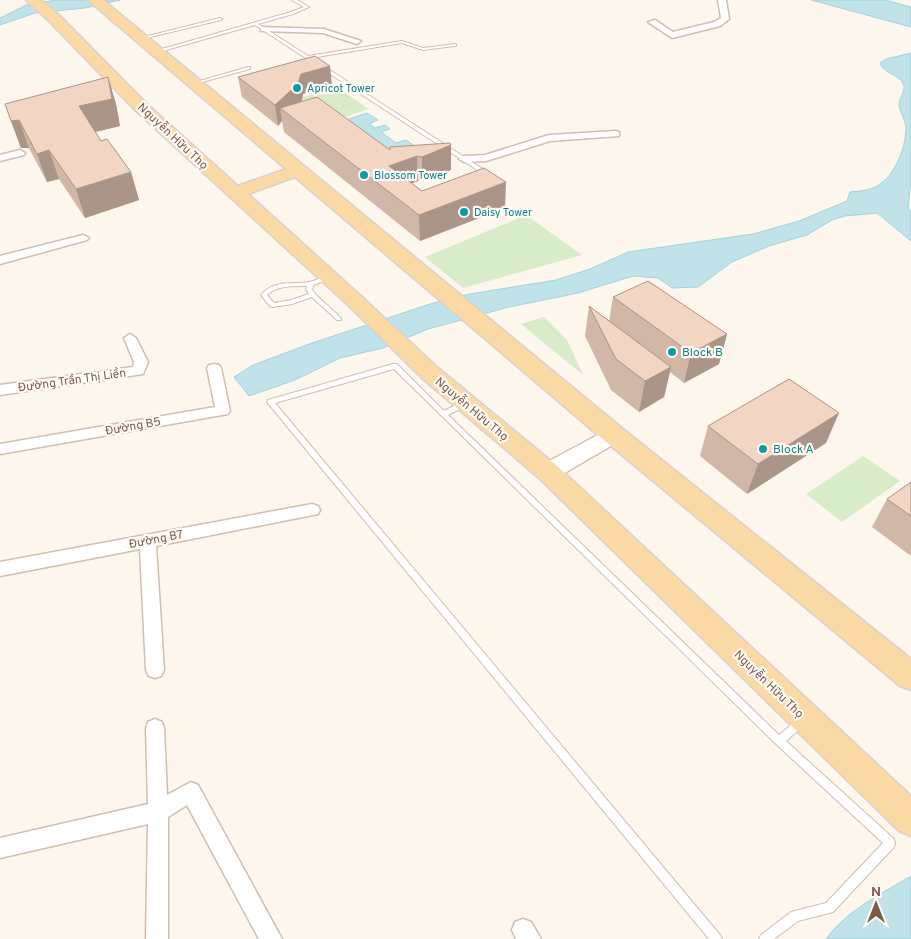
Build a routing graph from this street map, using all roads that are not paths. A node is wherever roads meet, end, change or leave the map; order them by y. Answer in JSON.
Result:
{"nodes":[{"id":1,"x":33,"y":0,"type":"edge"},
{"id":2,"x":294,"y":0,"type":"edge"},
{"id":3,"x":722,"y":0,"type":"edge"},
{"id":4,"x":101,"y":5,"type":"edge"},
{"id":5,"x":220,"y":19,"type":"dead end"},
{"id":6,"x":652,"y":22,"type":"dead end"},
{"id":7,"x":260,"y":26,"type":"junction"},
{"id":8,"x":142,"y":38,"type":"junction"},
{"id":9,"x":357,"y":41,"type":"dead end"},
{"id":10,"x":454,"y":45,"type":"dead end"},
{"id":11,"x":157,"y":51,"type":"junction"},
{"id":12,"x":308,"y":57,"type":"junction"},
{"id":13,"x":248,"y":68,"type":"dead end"},
{"id":14,"x":195,"y":83,"type":"junction"},
{"id":15,"x":616,"y":134,"type":"dead end"},
{"id":16,"x":20,"y":153,"type":"dead end"},
{"id":17,"x":0,"y":158,"type":"edge"},
{"id":18,"x":464,"y":159,"type":"junction"},
{"id":19,"x":299,"y":170,"type":"junction"},
{"id":20,"x":491,"y":177,"type":"edge"},
{"id":21,"x":234,"y":193,"type":"junction"},
{"id":22,"x":83,"y":238,"type":"dead end"},
{"id":23,"x":0,"y":260,"type":"edge"},
{"id":24,"x":320,"y":280,"type":"junction"},
{"id":25,"x":312,"y":295,"type":"junction"},
{"id":26,"x":338,"y":319,"type":"dead end"},
{"id":27,"x":130,"y":338,"type":"dead end"},
{"id":28,"x":214,"y":368,"type":"dead end"},
{"id":29,"x":0,"y":390,"type":"edge"},
{"id":30,"x":454,"y":409,"type":"junction"},
{"id":31,"x":614,"y":435,"type":"junction"},
{"id":32,"x":0,"y":449,"type":"edge"},
{"id":33,"x":548,"y":472,"type":"junction"},
{"id":34,"x":312,"y":510,"type":"dead end"},
{"id":35,"x":148,"y":541,"type":"junction"},
{"id":36,"x":0,"y":569,"type":"edge"},
{"id":37,"x":155,"y":670,"type":"dead end"},
{"id":38,"x":911,"y":677,"type":"edge"},
{"id":39,"x":805,"y":718,"type":"junction"},
{"id":40,"x":155,"y":728,"type":"dead end"},
{"id":41,"x":779,"y":741,"type":"junction"},
{"id":42,"x":158,"y":812,"type":"junction"},
{"id":43,"x":911,"y":818,"type":"edge"},
{"id":44,"x":0,"y":848,"type":"edge"},
{"id":45,"x":157,"y":939,"type":"edge"},
{"id":46,"x":271,"y":939,"type":"edge"},
{"id":47,"x":716,"y":939,"type":"edge"},
{"id":48,"x":765,"y":939,"type":"edge"}],
"edges":[{"from":1,"to":21,"type":"main road","name":"Nguyễn Hữu Thọ"},
{"from":2,"to":7,"type":"lane"},
{"from":3,"to":6,"type":"street"},
{"from":4,"to":8,"type":"main road"},
{"from":5,"to":8,"type":"lane"},
{"from":7,"to":9,"type":"street"},
{"from":7,"to":11,"type":"lane"},
{"from":7,"to":12,"type":"lane"},
{"from":8,"to":11,"type":"main road"},
{"from":10,"to":12,"type":"lane"},
{"from":11,"to":14,"type":"main road"},
{"from":12,"to":18,"type":"lane"},
{"from":13,"to":14,"type":"lane"},
{"from":14,"to":19,"type":"main road"},
{"from":15,"to":18,"type":"street"},
{"from":16,"to":17,"type":"street"},
{"from":18,"to":20,"type":"lane"},
{"from":19,"to":21,"type":"main road"},
{"from":19,"to":31,"type":"main road"},
{"from":21,"to":24,"type":"main road","name":"Nguyễn Hữu Thọ"},
{"from":22,"to":23,"type":"street"},
{"from":24,"to":25,"type":"lane"},
{"from":24,"to":25,"type":"lane"},
{"from":24,"to":30,"type":"main road","name":"Nguyễn Hữu Thọ"},
{"from":25,"to":26,"type":"lane"},
{"from":27,"to":29,"type":"street","name":"Đường Trần Thị Liền"},
{"from":28,"to":32,"type":"street","name":"Đường B5"},
{"from":30,"to":33,"type":"main road","name":"Nguyễn Hữu Thọ"},
{"from":30,"to":41,"type":"lane"},
{"from":30,"to":47,"type":"lane"},
{"from":31,"to":33,"type":"main road"},
{"from":31,"to":38,"type":"main road"},
{"from":33,"to":39,"type":"main road","name":"Nguyễn Hữu Thọ"},
{"from":34,"to":35,"type":"street","name":"Đường B7"},
{"from":35,"to":36,"type":"street","name":"Đường B7"},
{"from":35,"to":37,"type":"street"},
{"from":39,"to":41,"type":"lane"},
{"from":39,"to":43,"type":"main road","name":"Nguyễn Hữu Thọ"},
{"from":40,"to":42,"type":"street"},
{"from":41,"to":48,"type":"lane"},
{"from":42,"to":44,"type":"street"},
{"from":42,"to":45,"type":"street"},
{"from":42,"to":46,"type":"street"}]}
